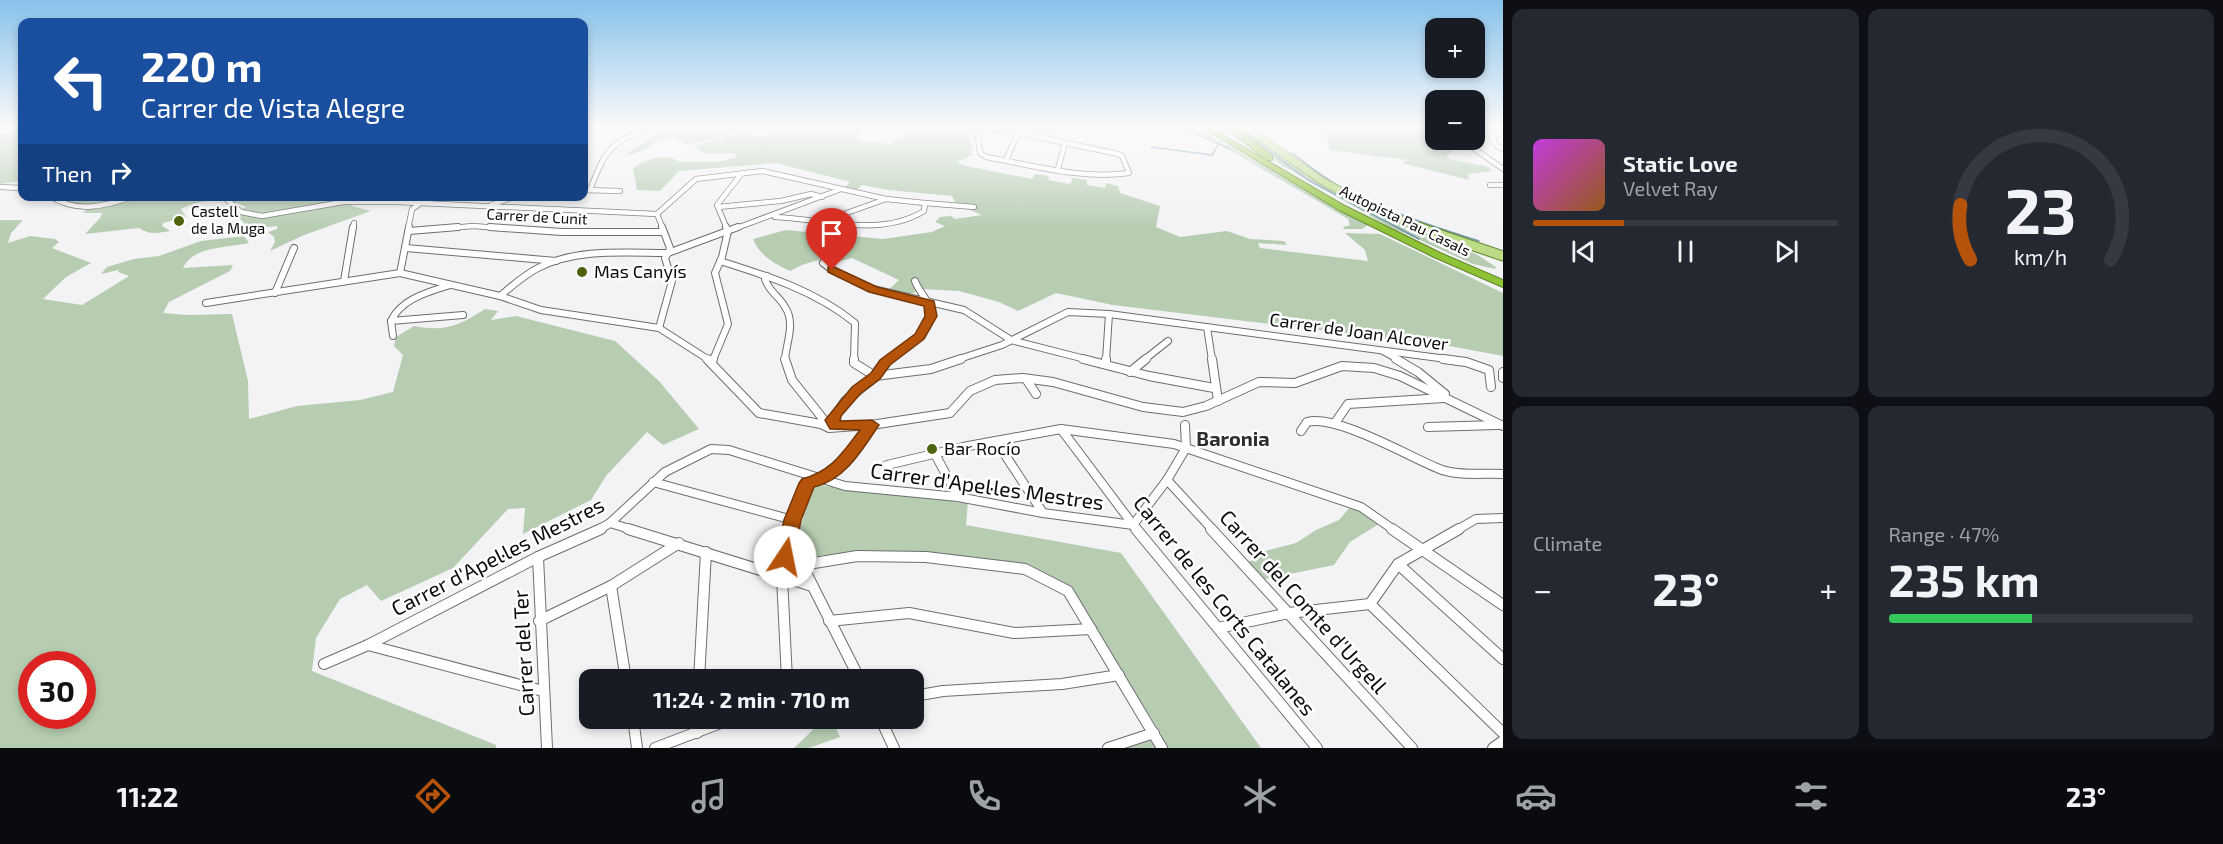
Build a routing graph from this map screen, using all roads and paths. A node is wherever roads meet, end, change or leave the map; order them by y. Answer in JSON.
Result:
{"nodes":[{"id":1,"x":601,"y":161,"type":"edge"},
{"id":2,"x":1011,"y":161,"type":"edge"},
{"id":3,"x":1060,"y":161,"type":"edge"},
{"id":4,"x":1124,"y":161,"type":"edge"},
{"id":5,"x":1262,"y":161,"type":"edge"},
{"id":6,"x":1269,"y":161,"type":"edge"},
{"id":7,"x":1273,"y":161,"type":"edge"},
{"id":8,"x":1295,"y":161,"type":"edge"},
{"id":9,"x":1058,"y":169,"type":"junction"},
{"id":10,"x":1284,"y":170,"type":"junction"},
{"id":11,"x":742,"y":173,"type":"junction"},
{"id":12,"x":1490,"y":185,"type":"dead end"},
{"id":13,"x":1503,"y":185,"type":"edge"},
{"id":14,"x":0,"y":187,"type":"edge"},
{"id":15,"x":18,"y":188,"type":"edge"},
{"id":16,"x":841,"y":189,"type":"junction"},
{"id":17,"x":590,"y":190,"type":"joint"},
{"id":18,"x":620,"y":191,"type":"dead end"},
{"id":19,"x":835,"y":193,"type":"junction"},
{"id":20,"x":867,"y":195,"type":"junction"},
{"id":21,"x":822,"y":197,"type":"junction"},
{"id":22,"x":886,"y":199,"type":"junction"},
{"id":23,"x":56,"y":201,"type":"edge"},
{"id":24,"x":121,"y":201,"type":"edge"},
{"id":25,"x":229,"y":201,"type":"edge"},
{"id":26,"x":427,"y":201,"type":"edge"},
{"id":27,"x":502,"y":201,"type":"edge"},
{"id":28,"x":421,"y":203,"type":"junction"},
{"id":29,"x":925,"y":203,"type":"junction"},
{"id":30,"x":486,"y":206,"type":"junction"},
{"id":31,"x":718,"y":207,"type":"junction"},
{"id":32,"x":974,"y":207,"type":"dead end"},
{"id":33,"x":657,"y":214,"type":"junction"},
{"id":34,"x":768,"y":217,"type":"junction"},
{"id":35,"x":824,"y":221,"type":"junction"},
{"id":36,"x":354,"y":223,"type":"dead end"},
{"id":37,"x":409,"y":231,"type":"junction"},
{"id":38,"x":728,"y":231,"type":"junction"},
{"id":39,"x":663,"y":232,"type":"junction"},
{"id":40,"x":294,"y":248,"type":"dead end"},
{"id":41,"x":406,"y":248,"type":"junction"},
{"id":42,"x":668,"y":253,"type":"junction"},
{"id":43,"x":1503,"y":255,"type":"edge"},
{"id":44,"x":556,"y":261,"type":"junction"},
{"id":45,"x":720,"y":261,"type":"junction"},
{"id":46,"x":823,"y":263,"type":"dead end"},
{"id":47,"x":400,"y":273,"type":"junction"},
{"id":48,"x":767,"y":276,"type":"junction"},
{"id":49,"x":344,"y":281,"type":"junction"},
{"id":50,"x":915,"y":281,"type":"dead end"},
{"id":51,"x":1503,"y":281,"type":"edge"},
{"id":52,"x":450,"y":285,"type":"junction"},
{"id":53,"x":275,"y":293,"type":"junction"},
{"id":54,"x":500,"y":296,"type":"junction"},
{"id":55,"x":206,"y":303,"type":"dead end"},
{"id":56,"x":929,"y":304,"type":"junction"},
{"id":57,"x":1109,"y":314,"type":"junction"},
{"id":58,"x":463,"y":315,"type":"dead end"},
{"id":59,"x":391,"y":321,"type":"junction"},
{"id":60,"x":1207,"y":327,"type":"junction"},
{"id":61,"x":659,"y":328,"type":"junction"},
{"id":62,"x":393,"y":336,"type":"dead end"},
{"id":63,"x":1011,"y":340,"type":"junction"},
{"id":64,"x":1168,"y":341,"type":"dead end"},
{"id":65,"x":1374,"y":348,"type":"junction"},
{"id":66,"x":712,"y":362,"type":"junction"},
{"id":67,"x":1106,"y":364,"type":"junction"},
{"id":68,"x":1130,"y":372,"type":"junction"},
{"id":69,"x":1503,"y":372,"type":"edge"},
{"id":70,"x":875,"y":376,"type":"junction"},
{"id":71,"x":1503,"y":378,"type":"edge"},
{"id":72,"x":1026,"y":379,"type":"junction"},
{"id":73,"x":1491,"y":387,"type":"dead end"},
{"id":74,"x":1214,"y":388,"type":"junction"},
{"id":75,"x":1036,"y":393,"type":"dead end"},
{"id":76,"x":1444,"y":398,"type":"junction"},
{"id":77,"x":1218,"y":402,"type":"junction"},
{"id":78,"x":828,"y":422,"type":"junction"},
{"id":79,"x":1335,"y":423,"type":"junction"},
{"id":80,"x":872,"y":425,"type":"junction"},
{"id":81,"x":1185,"y":425,"type":"dead end"},
{"id":82,"x":1502,"y":425,"type":"edge"},
{"id":83,"x":1428,"y":427,"type":"dead end"},
{"id":84,"x":1061,"y":429,"type":"junction"},
{"id":85,"x":1301,"y":431,"type":"dead end"},
{"id":86,"x":996,"y":441,"type":"junction"},
{"id":87,"x":1186,"y":448,"type":"junction"},
{"id":88,"x":935,"y":454,"type":"junction"},
{"id":89,"x":887,"y":465,"type":"dead end"},
{"id":90,"x":1503,"y":474,"type":"edge"},
{"id":91,"x":821,"y":480,"type":"junction"},
{"id":92,"x":1167,"y":480,"type":"junction"},
{"id":93,"x":653,"y":482,"type":"junction"},
{"id":94,"x":958,"y":497,"type":"junction"},
{"id":95,"x":1043,"y":513,"type":"junction"},
{"id":96,"x":1503,"y":518,"type":"edge"},
{"id":97,"x":793,"y":520,"type":"junction"},
{"id":98,"x":610,"y":523,"type":"junction"},
{"id":99,"x":1133,"y":525,"type":"junction"},
{"id":100,"x":788,"y":537,"type":"junction"},
{"id":101,"x":679,"y":543,"type":"junction"},
{"id":102,"x":1424,"y":549,"type":"junction"},
{"id":103,"x":706,"y":552,"type":"junction"},
{"id":104,"x":538,"y":557,"type":"junction"},
{"id":105,"x":1398,"y":564,"type":"junction"},
{"id":106,"x":802,"y":565,"type":"junction"},
{"id":107,"x":782,"y":577,"type":"junction"},
{"id":108,"x":611,"y":586,"type":"junction"},
{"id":109,"x":812,"y":586,"type":"junction"},
{"id":110,"x":1370,"y":604,"type":"junction"},
{"id":111,"x":1503,"y":605,"type":"edge"},
{"id":112,"x":1289,"y":613,"type":"junction"},
{"id":113,"x":539,"y":621,"type":"junction"},
{"id":114,"x":830,"y":621,"type":"junction"},
{"id":115,"x":1218,"y":628,"type":"junction"},
{"id":116,"x":1090,"y":629,"type":"junction"},
{"id":117,"x":368,"y":645,"type":"junction"},
{"id":118,"x":1503,"y":659,"type":"edge"},
{"id":119,"x":324,"y":664,"type":"dead end"},
{"id":120,"x":624,"y":669,"type":"edge"},
{"id":121,"x":700,"y":669,"type":"edge"},
{"id":122,"x":786,"y":669,"type":"edge"},
{"id":123,"x":854,"y":669,"type":"edge"},
{"id":124,"x":1119,"y":675,"type":"junction"},
{"id":125,"x":543,"y":691,"type":"junction"},
{"id":126,"x":924,"y":694,"type":"edge"},
{"id":127,"x":635,"y":729,"type":"edge"},
{"id":128,"x":697,"y":729,"type":"edge"},
{"id":129,"x":707,"y":729,"type":"edge"},
{"id":130,"x":885,"y":729,"type":"edge"},
{"id":131,"x":697,"y":733,"type":"junction"},
{"id":132,"x":1154,"y":733,"type":"junction"},
{"id":133,"x":1503,"y":734,"type":"edge"},
{"id":134,"x":1503,"y":741,"type":"edge"},
{"id":135,"x":547,"y":748,"type":"edge"},
{"id":136,"x":638,"y":748,"type":"edge"},
{"id":137,"x":655,"y":748,"type":"edge"},
{"id":138,"x":894,"y":748,"type":"edge"},
{"id":139,"x":1108,"y":748,"type":"edge"},
{"id":140,"x":1162,"y":748,"type":"edge"},
{"id":141,"x":1317,"y":748,"type":"edge"},
{"id":142,"x":1412,"y":748,"type":"edge"},
{"id":143,"x":1493,"y":748,"type":"edge"}],
"edges":[{"from":1,"to":17,"type":"street"},
{"from":2,"to":9,"type":"street"},
{"from":3,"to":9,"type":"street"},
{"from":4,"to":9,"type":"street"},
{"from":5,"to":51,"type":"highway","name":"Autopista Pau Casals"},
{"from":6,"to":10,"type":"highway","name":"Autopista Pau Casals"},
{"from":7,"to":10,"type":"highway"},
{"from":8,"to":43,"type":"main road"},
{"from":10,"to":51,"type":"highway","name":"Autopista Pau Casals"},
{"from":11,"to":16,"type":"street"},
{"from":11,"to":31,"type":"street"},
{"from":11,"to":33,"type":"street"},
{"from":12,"to":13,"type":"street"},
{"from":14,"to":15,"type":"street"},
{"from":16,"to":19,"type":"street"},
{"from":16,"to":20,"type":"street"},
{"from":17,"to":18,"type":"street"},
{"from":19,"to":20,"type":"street"},
{"from":19,"to":21,"type":"street"},
{"from":20,"to":22,"type":"street"},
{"from":21,"to":31,"type":"street"},
{"from":21,"to":34,"type":"street"},
{"from":22,"to":29,"type":"street"},
{"from":22,"to":35,"type":"street"},
{"from":23,"to":24,"type":"street"},
{"from":25,"to":28,"type":"street"},
{"from":26,"to":28,"type":"street"},
{"from":27,"to":30,"type":"street"},
{"from":28,"to":30,"type":"street"},
{"from":28,"to":37,"type":"street"},
{"from":29,"to":32,"type":"street"},
{"from":29,"to":35,"type":"street"},
{"from":30,"to":33,"type":"street"},
{"from":31,"to":38,"type":"street"},
{"from":33,"to":39,"type":"street"},
{"from":34,"to":35,"type":"street"},
{"from":34,"to":38,"type":"street"},
{"from":36,"to":49,"type":"street"},
{"from":37,"to":39,"type":"street","name":"Carrer de Cunit"},
{"from":37,"to":41,"type":"street"},
{"from":38,"to":42,"type":"street"},
{"from":38,"to":45,"type":"street"},
{"from":39,"to":42,"type":"street"},
{"from":40,"to":53,"type":"street"},
{"from":41,"to":44,"type":"street"},
{"from":41,"to":47,"type":"street"},
{"from":42,"to":44,"type":"street"},
{"from":42,"to":61,"type":"street"},
{"from":44,"to":54,"type":"street"},
{"from":45,"to":48,"type":"street"},
{"from":45,"to":66,"type":"street"},
{"from":46,"to":56,"type":"street"},
{"from":47,"to":49,"type":"street"},
{"from":47,"to":52,"type":"street"},
{"from":48,"to":70,"type":"street"},
{"from":48,"to":78,"type":"street"},
{"from":49,"to":53,"type":"street"},
{"from":50,"to":56,"type":"street"},
{"from":52,"to":54,"type":"street"},
{"from":52,"to":59,"type":"street"},
{"from":53,"to":55,"type":"street"},
{"from":54,"to":61,"type":"street"},
{"from":56,"to":63,"type":"street"},
{"from":56,"to":70,"type":"street"},
{"from":57,"to":60,"type":"street","name":"Carrer de Joan Alcover"},
{"from":57,"to":63,"type":"street","name":"Carrer de Joan Alcover"},
{"from":57,"to":67,"type":"street"},
{"from":58,"to":59,"type":"street"},
{"from":59,"to":62,"type":"street"},
{"from":60,"to":65,"type":"street","name":"Carrer de Joan Alcover"},
{"from":60,"to":74,"type":"street"},
{"from":61,"to":66,"type":"street"},
{"from":63,"to":67,"type":"street"},
{"from":63,"to":70,"type":"street","name":"Carrer de Joan Alcover"},
{"from":64,"to":68,"type":"street"},
{"from":65,"to":73,"type":"street","name":"Carrer de Joan Alcover"},
{"from":65,"to":76,"type":"street"},
{"from":66,"to":78,"type":"street"},
{"from":67,"to":68,"type":"street"},
{"from":68,"to":74,"type":"street"},
{"from":69,"to":71,"type":"street"},
{"from":70,"to":78,"type":"street"},
{"from":72,"to":75,"type":"street"},
{"from":72,"to":77,"type":"street"},
{"from":72,"to":80,"type":"street"},
{"from":74,"to":77,"type":"street"},
{"from":76,"to":77,"type":"street"},
{"from":76,"to":79,"type":"street"},
{"from":76,"to":82,"type":"street"},
{"from":78,"to":80,"type":"street"},
{"from":79,"to":85,"type":"street"},
{"from":79,"to":90,"type":"street"},
{"from":80,"to":91,"type":"street"},
{"from":81,"to":87,"type":"street"},
{"from":82,"to":83,"type":"street"},
{"from":84,"to":86,"type":"street"},
{"from":84,"to":87,"type":"street"},
{"from":84,"to":99,"type":"street","name":"Carrer de les Corts Catalanes"},
{"from":86,"to":88,"type":"street"},
{"from":86,"to":95,"type":"street"},
{"from":87,"to":92,"type":"street"},
{"from":87,"to":102,"type":"street"},
{"from":88,"to":89,"type":"street"},
{"from":88,"to":94,"type":"street"},
{"from":91,"to":93,"type":"street","name":"Carrer d'Apel·les Mestres"},
{"from":91,"to":94,"type":"street","name":"Carrer d'Apel·les Mestres"},
{"from":91,"to":97,"type":"street"},
{"from":92,"to":99,"type":"street"},
{"from":92,"to":112,"type":"street","name":"Carrer del Comte d'Urgell"},
{"from":93,"to":97,"type":"street"},
{"from":93,"to":98,"type":"street","name":"Carrer d'Apel·les Mestres"},
{"from":94,"to":95,"type":"street","name":"Carrer d'Apel·les Mestres"},
{"from":95,"to":99,"type":"street","name":"Carrer d'Apel·les Mestres"},
{"from":96,"to":102,"type":"street"},
{"from":97,"to":100,"type":"street"},
{"from":98,"to":101,"type":"street"},
{"from":98,"to":104,"type":"street","name":"Carrer d'Apel·les Mestres"},
{"from":99,"to":115,"type":"street","name":"Carrer de les Corts Catalanes"},
{"from":100,"to":106,"type":"street"},
{"from":100,"to":107,"type":"street"},
{"from":101,"to":103,"type":"street"},
{"from":101,"to":108,"type":"street"},
{"from":102,"to":105,"type":"street"},
{"from":102,"to":111,"type":"street"},
{"from":103,"to":107,"type":"street"},
{"from":103,"to":121,"type":"street"},
{"from":104,"to":113,"type":"street","name":"Carrer del Ter"},
{"from":104,"to":117,"type":"street","name":"Carrer d'Apel·les Mestres"},
{"from":105,"to":110,"type":"street"},
{"from":105,"to":118,"type":"street"},
{"from":106,"to":109,"type":"street"},
{"from":106,"to":116,"type":"street"},
{"from":107,"to":109,"type":"street"},
{"from":107,"to":122,"type":"street"},
{"from":108,"to":113,"type":"street"},
{"from":108,"to":120,"type":"street"},
{"from":109,"to":114,"type":"street"},
{"from":110,"to":112,"type":"street"},
{"from":110,"to":133,"type":"street"},
{"from":112,"to":115,"type":"street"},
{"from":112,"to":142,"type":"street","name":"Carrer del Comte d'Urgell"},
{"from":113,"to":125,"type":"street","name":"Carrer del Ter"},
{"from":114,"to":116,"type":"street"},
{"from":114,"to":123,"type":"street"},
{"from":115,"to":141,"type":"street","name":"Carrer de les Corts Catalanes"},
{"from":116,"to":124,"type":"street"},
{"from":117,"to":119,"type":"street","name":"Carrer d'Apel·les Mestres"},
{"from":117,"to":125,"type":"street"},
{"from":124,"to":126,"type":"street"},
{"from":124,"to":132,"type":"street"},
{"from":125,"to":135,"type":"street","name":"Carrer del Ter"},
{"from":127,"to":136,"type":"street"},
{"from":128,"to":131,"type":"street"},
{"from":129,"to":131,"type":"street"},
{"from":130,"to":138,"type":"street"},
{"from":131,"to":137,"type":"street"},
{"from":132,"to":139,"type":"street"},
{"from":132,"to":140,"type":"street"},
{"from":134,"to":143,"type":"street"}]}
